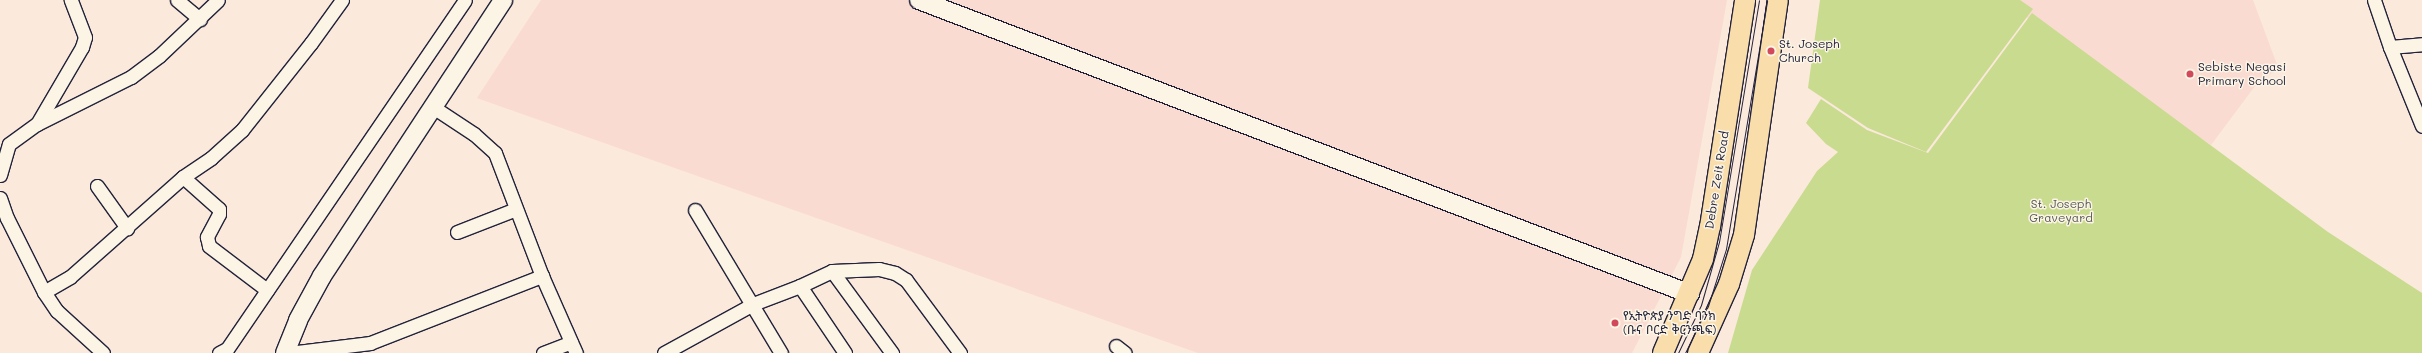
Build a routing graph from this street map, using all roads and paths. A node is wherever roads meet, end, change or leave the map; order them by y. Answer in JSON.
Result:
{"nodes":[{"id":1,"x":71,"y":0,"type":"edge"},
{"id":2,"x":177,"y":0,"type":"edge"},
{"id":3,"x":218,"y":0,"type":"edge"},
{"id":4,"x":342,"y":0,"type":"edge"},
{"id":5,"x":466,"y":0,"type":"edge"},
{"id":6,"x":503,"y":0,"type":"edge"},
{"id":7,"x":919,"y":0,"type":"edge"},
{"id":8,"x":1745,"y":0,"type":"edge"},
{"id":9,"x":1778,"y":0,"type":"edge"},
{"id":10,"x":2374,"y":0,"type":"edge"},
{"id":11,"x":200,"y":19,"type":"junction"},
{"id":12,"x":2422,"y":44,"type":"edge"},
{"id":13,"x":2390,"y":47,"type":"junction"},
{"id":14,"x":434,"y":107,"type":"junction"},
{"id":15,"x":37,"y":124,"type":"junction"},
{"id":16,"x":2422,"y":126,"type":"edge"},
{"id":17,"x":4,"y":141,"type":"edge"},
{"id":18,"x":0,"y":175,"type":"edge"},
{"id":19,"x":183,"y":177,"type":"junction"},
{"id":20,"x":96,"y":186,"type":"dead end"},
{"id":21,"x":0,"y":198,"type":"edge"},
{"id":22,"x":516,"y":209,"type":"junction"},
{"id":23,"x":695,"y":210,"type":"dead end"},
{"id":24,"x":127,"y":228,"type":"junction"},
{"id":25,"x":457,"y":232,"type":"dead end"},
{"id":26,"x":832,"y":271,"type":"junction"},
{"id":27,"x":542,"y":276,"type":"junction"},
{"id":28,"x":800,"y":286,"type":"junction"},
{"id":29,"x":267,"y":290,"type":"junction"},
{"id":30,"x":44,"y":292,"type":"junction"},
{"id":31,"x":1690,"y":294,"type":"junction"},
{"id":32,"x":753,"y":304,"type":"junction"},
{"id":33,"x":574,"y":348,"type":"edge"},
{"id":34,"x":364,"y":349,"type":"edge"},
{"id":35,"x":224,"y":352,"type":"edge"},
{"id":36,"x":103,"y":353,"type":"edge"},
{"id":37,"x":285,"y":353,"type":"edge"},
{"id":38,"x":289,"y":353,"type":"edge"},
{"id":39,"x":543,"y":353,"type":"edge"},
{"id":40,"x":664,"y":353,"type":"edge"},
{"id":41,"x":781,"y":353,"type":"edge"},
{"id":42,"x":846,"y":353,"type":"edge"},
{"id":43,"x":892,"y":353,"type":"edge"},
{"id":44,"x":960,"y":353,"type":"edge"},
{"id":45,"x":1663,"y":353,"type":"edge"},
{"id":46,"x":1698,"y":353,"type":"edge"}],
"edges":[{"from":1,"to":15,"type":"street"},
{"from":2,"to":11,"type":"street"},
{"from":3,"to":11,"type":"street"},
{"from":4,"to":19,"type":"street"},
{"from":5,"to":29,"type":"street"},
{"from":6,"to":14,"type":"main road"},
{"from":7,"to":31,"type":"main road"},
{"from":8,"to":31,"type":"main road","name":"Debre Zeit Road"},
{"from":9,"to":46,"type":"main road"},
{"from":10,"to":13,"type":"street"},
{"from":11,"to":15,"type":"street"},
{"from":12,"to":13,"type":"street"},
{"from":13,"to":16,"type":"street"},
{"from":14,"to":22,"type":"street"},
{"from":14,"to":37,"type":"main road"},
{"from":15,"to":17,"type":"street"},
{"from":17,"to":18,"type":"street"},
{"from":19,"to":24,"type":"street"},
{"from":19,"to":29,"type":"street"},
{"from":20,"to":24,"type":"street"},
{"from":21,"to":30,"type":"street"},
{"from":22,"to":25,"type":"street"},
{"from":22,"to":27,"type":"street"},
{"from":23,"to":32,"type":"street"},
{"from":24,"to":30,"type":"street"},
{"from":26,"to":28,"type":"street"},
{"from":26,"to":43,"type":"street"},
{"from":26,"to":44,"type":"street"},
{"from":27,"to":33,"type":"street"},
{"from":27,"to":34,"type":"street"},
{"from":28,"to":32,"type":"street"},
{"from":28,"to":42,"type":"street"},
{"from":29,"to":35,"type":"street"},
{"from":30,"to":36,"type":"street"},
{"from":31,"to":45,"type":"main road","name":"Debre Zeit Road"},
{"from":32,"to":40,"type":"street"},
{"from":32,"to":41,"type":"street"},
{"from":33,"to":39,"type":"street"},
{"from":34,"to":38,"type":"street"}]}
